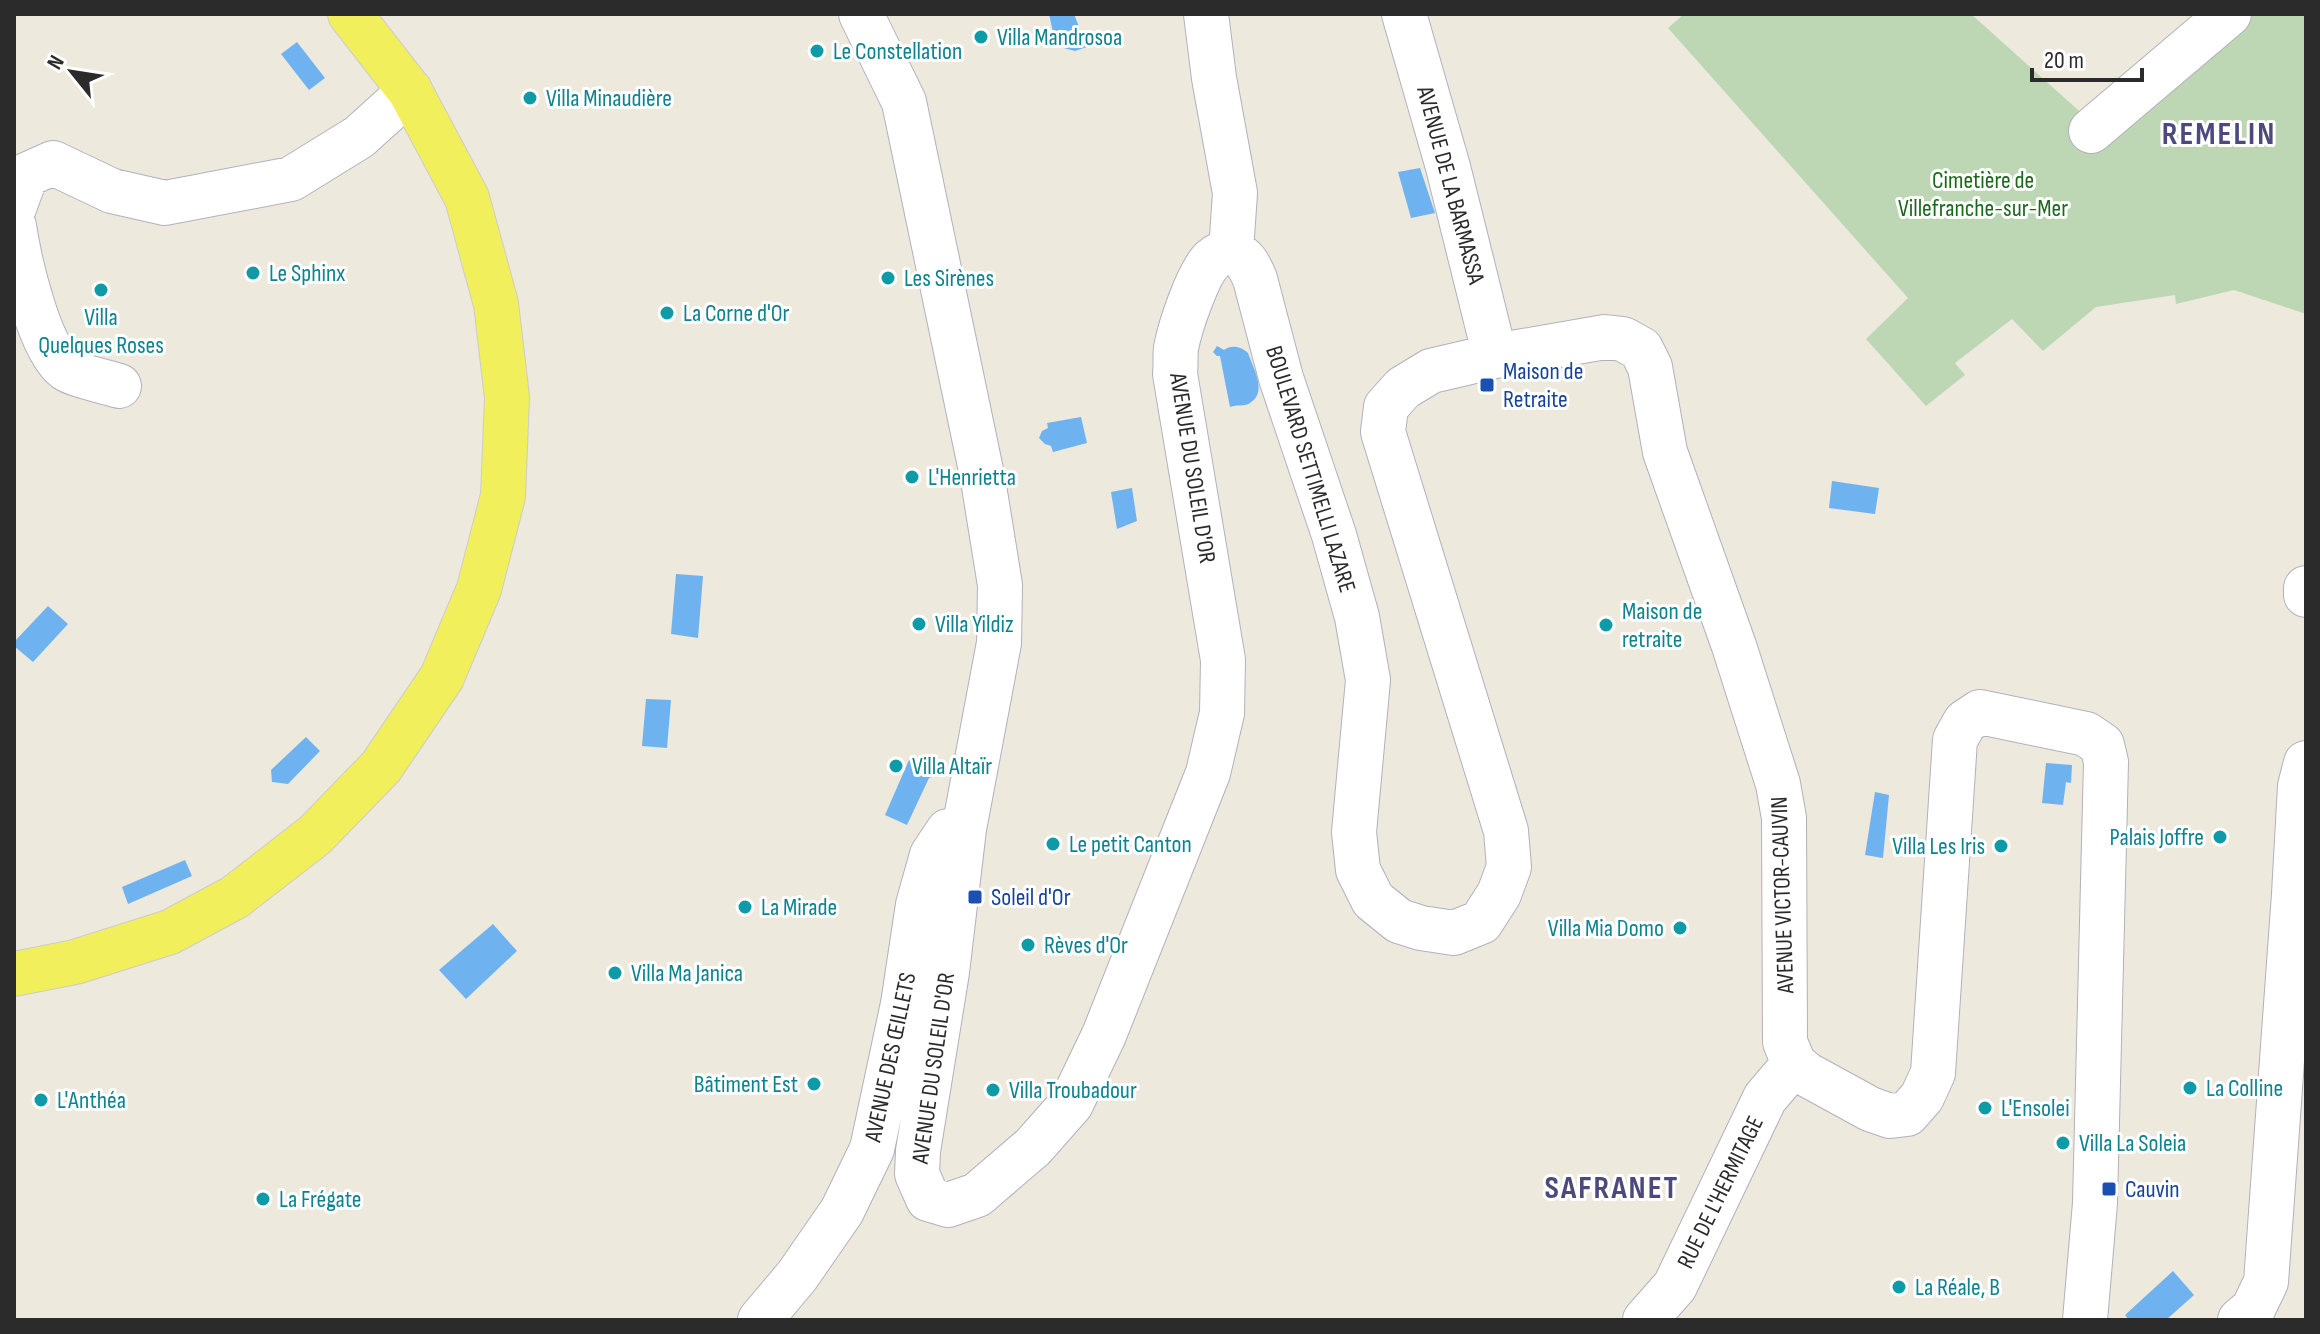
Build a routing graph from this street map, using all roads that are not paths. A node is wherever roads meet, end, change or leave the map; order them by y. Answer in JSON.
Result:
{"nodes":[{"id":1,"x":350,"y":14,"type":"edge"},
{"id":2,"x":861,"y":14,"type":"edge"},
{"id":3,"x":1206,"y":14,"type":"edge"},
{"id":4,"x":1404,"y":14,"type":"edge"},
{"id":5,"x":2229,"y":14,"type":"edge"},
{"id":6,"x":410,"y":91,"type":"junction"},
{"id":7,"x":2091,"y":131,"type":"dead end"},
{"id":8,"x":14,"y":208,"type":"edge"},
{"id":9,"x":14,"y":226,"type":"edge"},
{"id":10,"x":1231,"y":251,"type":"junction"},
{"id":11,"x":1495,"y":356,"type":"junction"},
{"id":12,"x":119,"y":386,"type":"dead end"},
{"id":13,"x":2306,"y":588,"type":"edge"},
{"id":14,"x":2306,"y":595,"type":"edge"},
{"id":15,"x":2306,"y":763,"type":"edge"},
{"id":16,"x":964,"y":829,"type":"junction"},
{"id":17,"x":1399,"y":921,"type":"joint"},
{"id":18,"x":14,"y":974,"type":"edge"},
{"id":19,"x":1794,"y":1064,"type":"junction"},
{"id":20,"x":760,"y":1320,"type":"edge"},
{"id":21,"x":1645,"y":1320,"type":"edge"},
{"id":22,"x":2085,"y":1320,"type":"edge"},
{"id":23,"x":2240,"y":1320,"type":"edge"}],
"edges":[{"from":1,"to":6,"type":"main road"},
{"from":2,"to":16,"type":"street","name":"AVENUE DU SOLEIL D'OR"},
{"from":3,"to":10,"type":"street"},
{"from":4,"to":11,"type":"street","name":"AVENUE DE LA BARMASSA"},
{"from":5,"to":7,"type":"street"},
{"from":6,"to":8,"type":"street"},
{"from":6,"to":18,"type":"main road"},
{"from":9,"to":12,"type":"street"},
{"from":10,"to":16,"type":"street","name":"AVENUE DU SOLEIL D'OR"},
{"from":10,"to":17,"type":"street","name":"BOULEVARD SETTIMELLI LAZARE"},
{"from":11,"to":17,"type":"street","name":"AVENUE VICTOR-CAUVIN"},
{"from":11,"to":19,"type":"street","name":"AVENUE VICTOR-CAUVIN"},
{"from":13,"to":14,"type":"street"},
{"from":15,"to":23,"type":"street"},
{"from":16,"to":20,"type":"street","name":"AVENUE DES ŒILLETS"},
{"from":19,"to":21,"type":"street","name":"RUE DE L'HERMITAGE"},
{"from":19,"to":22,"type":"street"}]}
